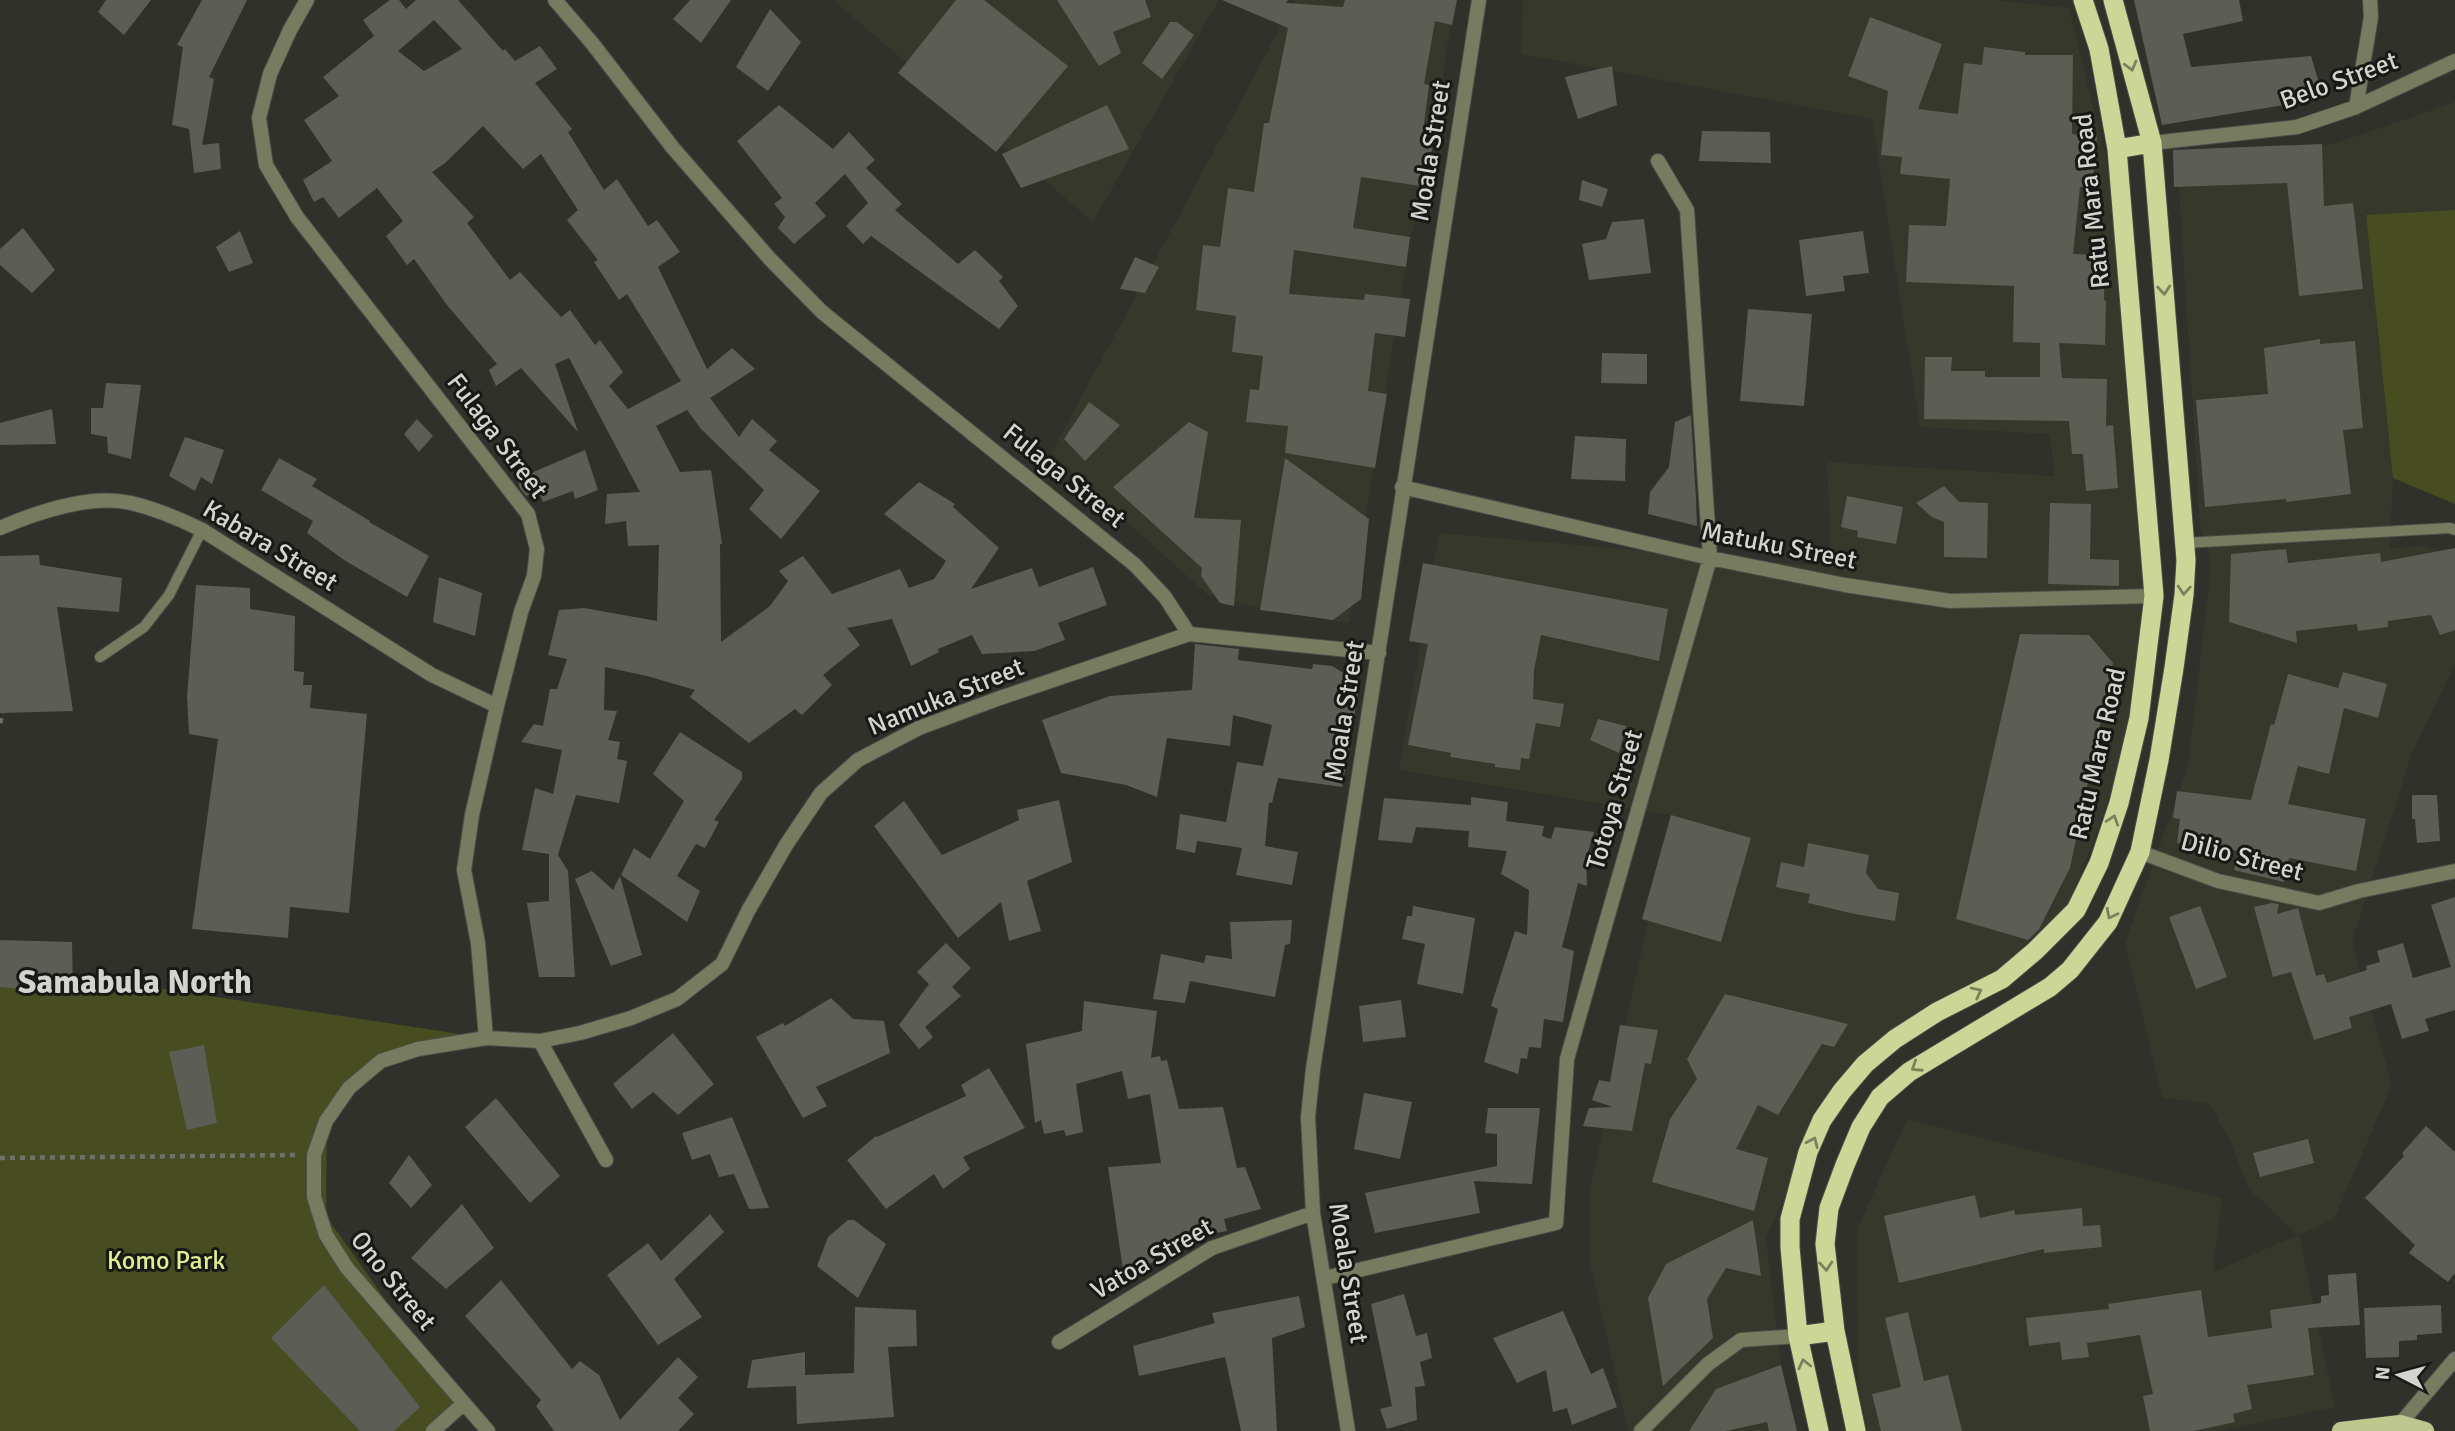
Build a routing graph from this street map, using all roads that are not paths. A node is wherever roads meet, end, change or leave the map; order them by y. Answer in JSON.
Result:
{"nodes":[{"id":1,"x":307,"y":0,"type":"edge"},
{"id":2,"x":555,"y":0,"type":"edge"},
{"id":3,"x":1479,"y":0,"type":"edge"},
{"id":4,"x":2083,"y":0,"type":"edge"},
{"id":5,"x":2113,"y":0,"type":"edge"},
{"id":6,"x":2370,"y":0,"type":"edge"},
{"id":7,"x":2455,"y":61,"type":"edge"},
{"id":8,"x":2356,"y":107,"type":"junction"},
{"id":9,"x":2152,"y":143,"type":"junction"},
{"id":10,"x":2117,"y":149,"type":"junction"},
{"id":11,"x":1658,"y":161,"type":"dead end"},
{"id":12,"x":1402,"y":487,"type":"junction"},
{"id":13,"x":0,"y":528,"type":"edge"},
{"id":14,"x":202,"y":530,"type":"junction"},
{"id":15,"x":2455,"y":530,"type":"edge"},
{"id":16,"x":2184,"y":543,"type":"junction"},
{"id":17,"x":1710,"y":558,"type":"junction"},
{"id":18,"x":2154,"y":596,"type":"junction"},
{"id":19,"x":1189,"y":634,"type":"junction"},
{"id":20,"x":1379,"y":653,"type":"junction"},
{"id":21,"x":100,"y":657,"type":"dead end"},
{"id":22,"x":497,"y":706,"type":"junction"},
{"id":23,"x":2140,"y":852,"type":"junction"},
{"id":24,"x":2455,"y":871,"type":"edge"},
{"id":25,"x":486,"y":1038,"type":"junction"},
{"id":26,"x":540,"y":1041,"type":"junction"},
{"id":27,"x":606,"y":1160,"type":"dead end"},
{"id":28,"x":1313,"y":1213,"type":"junction"},
{"id":29,"x":1325,"y":1278,"type":"junction"},
{"id":30,"x":1835,"y":1331,"type":"junction"},
{"id":31,"x":1798,"y":1336,"type":"junction"},
{"id":32,"x":1059,"y":1342,"type":"dead end"},
{"id":33,"x":2455,"y":1359,"type":"edge"},
{"id":34,"x":463,"y":1404,"type":"junction"},
{"id":35,"x":2400,"y":1424,"type":"junction"},
{"id":36,"x":433,"y":1431,"type":"edge"},
{"id":37,"x":488,"y":1431,"type":"edge"},
{"id":38,"x":1348,"y":1431,"type":"edge"},
{"id":39,"x":1641,"y":1431,"type":"edge"},
{"id":40,"x":1819,"y":1431,"type":"edge"},
{"id":41,"x":1856,"y":1431,"type":"edge"},
{"id":42,"x":2344,"y":1431,"type":"edge"},
{"id":43,"x":2425,"y":1431,"type":"edge"}],
"edges":[{"from":1,"to":22,"type":"street","name":"Fulaga Street"},
{"from":2,"to":19,"type":"street","name":"Fulaga Street"},
{"from":3,"to":12,"type":"street","name":"Moala Street"},
{"from":4,"to":10,"type":"highway","name":"Ratu Mara Road"},
{"from":5,"to":9,"type":"highway","one_way":true},
{"from":6,"to":8,"type":"street"},
{"from":7,"to":8,"type":"street","name":"Belo Street"},
{"from":8,"to":9,"type":"street","name":"Belo Street"},
{"from":9,"to":10,"type":"highway"},
{"from":9,"to":16,"type":"highway","one_way":true},
{"from":10,"to":18,"type":"highway","name":"Ratu Mara Road"},
{"from":11,"to":17,"type":"street","name":"Totoya Street"},
{"from":12,"to":17,"type":"street","name":"Matuku Street"},
{"from":12,"to":20,"type":"street","name":"Moala Street"},
{"from":13,"to":14,"type":"street","name":"Kabara Street"},
{"from":14,"to":21,"type":"lane"},
{"from":14,"to":22,"type":"street","name":"Kabara Street"},
{"from":15,"to":16,"type":"lane"},
{"from":16,"to":23,"type":"highway","one_way":true},
{"from":17,"to":18,"type":"street","name":"Matuku Street"},
{"from":17,"to":29,"type":"street","name":"Totoya Street"},
{"from":31,"to":18,"type":"highway","name":"Ratu Mara Road","one_way":true},
{"from":19,"to":20,"type":"street","name":"Namuka Street"},
{"from":19,"to":26,"type":"street","name":"Namuka Street"},
{"from":20,"to":28,"type":"street","name":"Moala Street"},
{"from":22,"to":25,"type":"street","name":"Fulaga Street"},
{"from":23,"to":24,"type":"street","name":"Dilio Street"},
{"from":23,"to":30,"type":"highway","one_way":true},
{"from":25,"to":26,"type":"street","name":"Namuka Street"},
{"from":25,"to":34,"type":"street","name":"Ono Street"},
{"from":26,"to":27,"type":"street"},
{"from":28,"to":29,"type":"street","name":"Moala Street"},
{"from":28,"to":32,"type":"street","name":"Vatoa Street"},
{"from":29,"to":38,"type":"street","name":"Moala Street"},
{"from":30,"to":31,"type":"highway"},
{"from":30,"to":41,"type":"highway"},
{"from":31,"to":39,"type":"street"},
{"from":40,"to":31,"type":"highway","name":"Ratu Mara Road","one_way":true},
{"from":33,"to":35,"type":"street"},
{"from":34,"to":36,"type":"street"},
{"from":34,"to":37,"type":"street","name":"Ono Street"},
{"from":35,"to":42,"type":"main road"},
{"from":35,"to":43,"type":"main road"}]}
